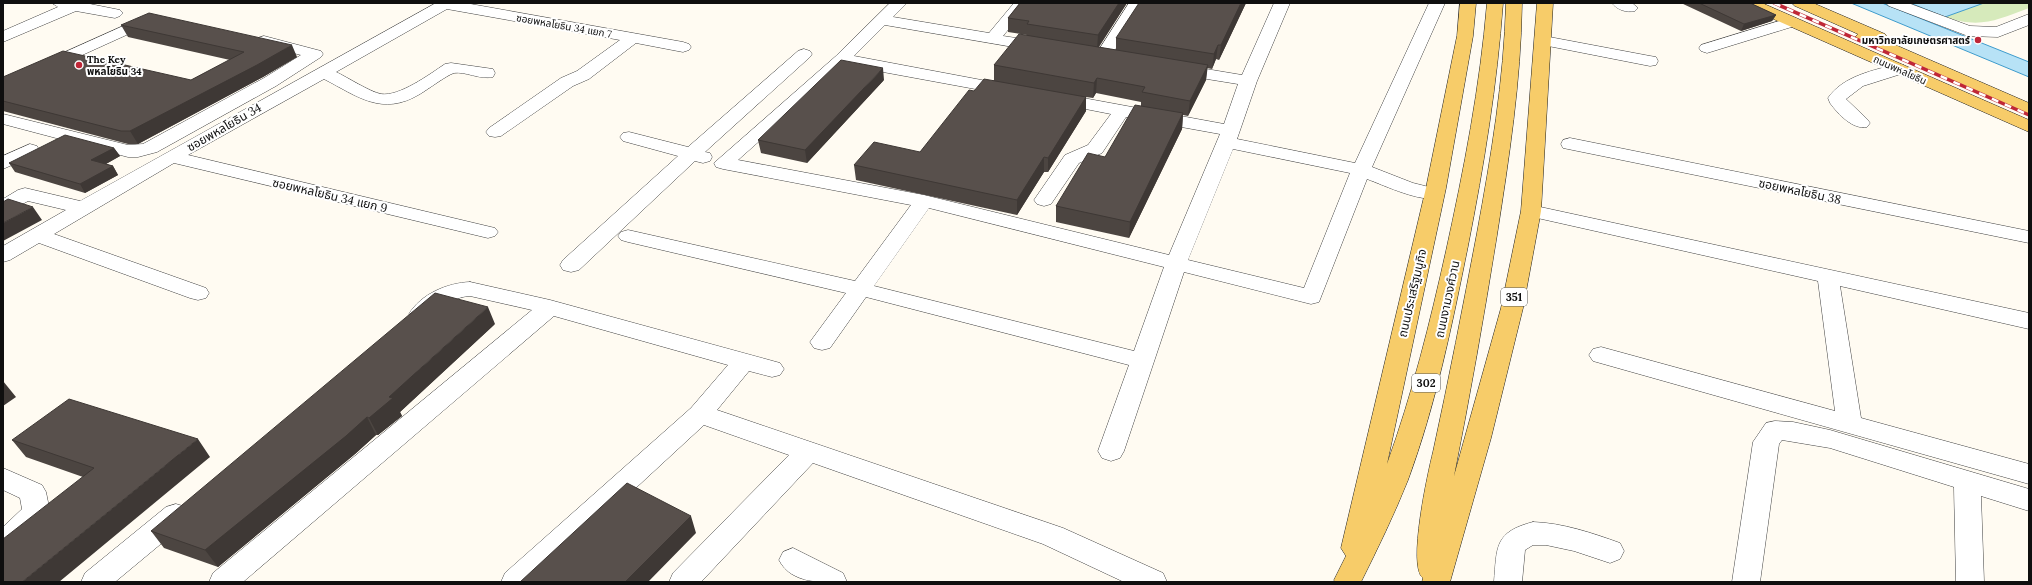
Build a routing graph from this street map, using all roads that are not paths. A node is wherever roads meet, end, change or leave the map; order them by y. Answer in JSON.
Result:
{"nodes":[{"id":1,"x":154,"y":3,"type":"edge"},
{"id":2,"x":899,"y":3,"type":"edge"},
{"id":3,"x":1022,"y":3,"type":"edge"},
{"id":4,"x":1137,"y":3,"type":"edge"},
{"id":5,"x":1282,"y":3,"type":"edge"},
{"id":6,"x":1437,"y":3,"type":"edge"},
{"id":7,"x":1468,"y":3,"type":"edge"},
{"id":8,"x":1495,"y":3,"type":"edge"},
{"id":9,"x":1514,"y":3,"type":"edge"},
{"id":10,"x":1545,"y":3,"type":"edge"},
{"id":11,"x":1750,"y":3,"type":"edge"},
{"id":12,"x":1762,"y":3,"type":"edge"},
{"id":13,"x":1784,"y":3,"type":"edge"},
{"id":14,"x":1800,"y":3,"type":"edge"},
{"id":15,"x":1894,"y":3,"type":"edge"},
{"id":16,"x":446,"y":4,"type":"edge"},
{"id":17,"x":67,"y":5,"type":"edge"},
{"id":18,"x":115,"y":13,"type":"dead end"},
{"id":19,"x":162,"y":18,"type":"edge"},
{"id":20,"x":2029,"y":19,"type":"edge"},
{"id":21,"x":881,"y":20,"type":"junction"},
{"id":22,"x":1792,"y":22,"type":"junction"},
{"id":23,"x":3,"y":37,"type":"edge"},
{"id":24,"x":251,"y":38,"type":"edge"},
{"id":25,"x":633,"y":38,"type":"junction"},
{"id":26,"x":993,"y":38,"type":"junction"},
{"id":27,"x":1544,"y":41,"type":"junction"},
{"id":28,"x":683,"y":47,"type":"dead end"},
{"id":29,"x":1707,"y":48,"type":"dead end"},
{"id":30,"x":1056,"y":49,"type":"edge"},
{"id":31,"x":804,"y":54,"type":"dead end"},
{"id":32,"x":1102,"y":56,"type":"edge"},
{"id":33,"x":842,"y":59,"type":"junction"},
{"id":34,"x":1650,"y":61,"type":"dead end"},
{"id":35,"x":1164,"y":67,"type":"edge"},
{"id":36,"x":1898,"y":69,"type":"junction"},
{"id":37,"x":3,"y":71,"type":"edge"},
{"id":38,"x":323,"y":72,"type":"junction"},
{"id":39,"x":487,"y":73,"type":"dead end"},
{"id":40,"x":270,"y":82,"type":"junction"},
{"id":41,"x":1248,"y":82,"type":"junction"},
{"id":42,"x":3,"y":86,"type":"edge"},
{"id":43,"x":296,"y":87,"type":"junction"},
{"id":44,"x":2029,"y":102,"type":"edge"},
{"id":45,"x":2029,"y":109,"type":"edge"},
{"id":46,"x":1122,"y":110,"type":"junction"},
{"id":47,"x":3,"y":120,"type":"edge"},
{"id":48,"x":2029,"y":121,"type":"edge"},
{"id":49,"x":1861,"y":123,"type":"dead end"},
{"id":50,"x":2029,"y":127,"type":"edge"},
{"id":51,"x":495,"y":132,"type":"dead end"},
{"id":52,"x":1228,"y":136,"type":"junction"},
{"id":53,"x":630,"y":137,"type":"dead end"},
{"id":54,"x":1570,"y":144,"type":"dead end"},
{"id":55,"x":30,"y":150,"type":"dead end"},
{"id":56,"x":691,"y":154,"type":"junction"},
{"id":57,"x":171,"y":157,"type":"junction"},
{"id":58,"x":3,"y":163,"type":"edge"},
{"id":59,"x":724,"y":163,"type":"junction"},
{"id":60,"x":1361,"y":170,"type":"junction"},
{"id":61,"x":1434,"y":194,"type":"junction"},
{"id":62,"x":1044,"y":200,"type":"dead end"},
{"id":63,"x":924,"y":201,"type":"junction"},
{"id":64,"x":3,"y":207,"type":"edge"},
{"id":65,"x":83,"y":208,"type":"junction"},
{"id":66,"x":1531,"y":210,"type":"junction"},
{"id":67,"x":488,"y":232,"type":"dead end"},
{"id":68,"x":36,"y":235,"type":"junction"},
{"id":69,"x":628,"y":236,"type":"dead end"},
{"id":70,"x":2029,"y":238,"type":"edge"},
{"id":71,"x":3,"y":255,"type":"edge"},
{"id":72,"x":1176,"y":264,"type":"junction"},
{"id":73,"x":571,"y":265,"type":"dead end"},
{"id":74,"x":1828,"y":276,"type":"junction"},
{"id":75,"x":860,"y":289,"type":"junction"},
{"id":76,"x":198,"y":293,"type":"dead end"},
{"id":77,"x":550,"y":307,"type":"junction"},
{"id":78,"x":2029,"y":321,"type":"edge"},
{"id":79,"x":401,"y":329,"type":"edge"},
{"id":80,"x":822,"y":342,"type":"dead end"},
{"id":81,"x":1601,"y":355,"type":"dead end"},
{"id":82,"x":744,"y":361,"type":"junction"},
{"id":83,"x":1143,"y":361,"type":"junction"},
{"id":84,"x":772,"y":369,"type":"dead end"},
{"id":85,"x":700,"y":414,"type":"junction"},
{"id":86,"x":1849,"y":423,"type":"junction"},
{"id":87,"x":1111,"y":451,"type":"dead end"},
{"id":88,"x":808,"y":452,"type":"junction"},
{"id":89,"x":2029,"y":474,"type":"edge"},
{"id":90,"x":3,"y":478,"type":"edge"},
{"id":91,"x":1967,"y":482,"type":"junction"},
{"id":92,"x":2029,"y":500,"type":"edge"},
{"id":93,"x":193,"y":501,"type":"edge"},
{"id":94,"x":3,"y":542,"type":"edge"},
{"id":95,"x":1610,"y":551,"type":"dead end"},
{"id":96,"x":793,"y":560,"type":"dead end"},
{"id":97,"x":1348,"y":581,"type":"edge"},
{"id":98,"x":95,"y":582,"type":"edge"},
{"id":99,"x":223,"y":582,"type":"edge"},
{"id":100,"x":515,"y":582,"type":"edge"},
{"id":101,"x":683,"y":582,"type":"edge"},
{"id":102,"x":833,"y":582,"type":"edge"},
{"id":103,"x":1153,"y":582,"type":"edge"},
{"id":104,"x":1431,"y":582,"type":"edge"},
{"id":105,"x":1436,"y":582,"type":"edge"},
{"id":106,"x":1508,"y":582,"type":"edge"},
{"id":107,"x":1746,"y":582,"type":"edge"},
{"id":108,"x":1970,"y":582,"type":"edge"}],
"edges":[{"from":1,"to":37,"type":"street"},
{"from":2,"to":21,"type":"street"},
{"from":3,"to":26,"type":"street"},
{"from":4,"to":32,"type":"street"},
{"from":5,"to":41,"type":"street"},
{"from":6,"to":60,"type":"street"},
{"from":7,"to":61,"type":"main road","name":"ถนนประเสริฐมนูกิจ"},
{"from":8,"to":97,"type":"main road","name":"ถนนงามวงศ์วาน","number":"302"},
{"from":9,"to":104,"type":"main road","number":"302"},
{"from":10,"to":27,"type":"main road","number":"351"},
{"from":11,"to":22,"type":"main road","name":"ถนนพหลโยธิน"},
{"from":12,"to":48,"type":"main road","name":"ถนนพหลโยธิน"},
{"from":13,"to":45,"type":"main road","name":"ถนนพหลโยธิน"},
{"from":14,"to":44,"type":"main road","name":"ถนนพหลโยธิน"},
{"from":15,"to":20,"type":"street"},
{"from":16,"to":25,"type":"street","name":"ซอยพหลโยธิน 34 แยก 7"},
{"from":16,"to":38,"type":"street","name":"ซอยพหลโยธิน 34"},
{"from":17,"to":18,"type":"street"},
{"from":17,"to":23,"type":"street"},
{"from":19,"to":42,"type":"street"},
{"from":21,"to":26,"type":"street"},
{"from":21,"to":33,"type":"street"},
{"from":22,"to":29,"type":"street"},
{"from":22,"to":36,"type":"main road","name":"ถนนพหลโยธิน"},
{"from":24,"to":40,"type":"street"},
{"from":25,"to":28,"type":"street","name":"ซอยพหลโยธิน 34 แยก 7"},
{"from":25,"to":51,"type":"street"},
{"from":26,"to":30,"type":"street"},
{"from":27,"to":34,"type":"street"},
{"from":27,"to":66,"type":"main road","number":"351"},
{"from":31,"to":56,"type":"street"},
{"from":33,"to":46,"type":"street"},
{"from":33,"to":59,"type":"street"},
{"from":35,"to":41,"type":"street"},
{"from":36,"to":49,"type":"street"},
{"from":36,"to":50,"type":"main road","name":"ถนนพหลโยธิน"},
{"from":38,"to":39,"type":"street"},
{"from":38,"to":43,"type":"street","name":"ซอยพหลโยธิน 34"},
{"from":40,"to":43,"type":"street"},
{"from":40,"to":47,"type":"street"},
{"from":41,"to":52,"type":"street"},
{"from":43,"to":57,"type":"street","name":"ซอยพหลโยธิน 34"},
{"from":46,"to":52,"type":"street"},
{"from":46,"to":62,"type":"street"},
{"from":52,"to":60,"type":"street"},
{"from":52,"to":72,"type":"street"},
{"from":53,"to":56,"type":"street"},
{"from":54,"to":70,"type":"street","name":"ซอยพหลโยธิน 38"},
{"from":55,"to":58,"type":"street"},
{"from":56,"to":59,"type":"street"},
{"from":56,"to":73,"type":"street"},
{"from":57,"to":65,"type":"street","name":"ซอยพหลโยธิน 34"},
{"from":57,"to":67,"type":"street","name":"ซอยพหลโยธิน 34 แยก 9"},
{"from":59,"to":63,"type":"street"},
{"from":60,"to":61,"type":"street"},
{"from":60,"to":72,"type":"street"},
{"from":61,"to":97,"type":"main road","name":"ถนนประเสริฐมนูกิจ"},
{"from":63,"to":72,"type":"street"},
{"from":63,"to":75,"type":"street"},
{"from":64,"to":65,"type":"street"},
{"from":65,"to":68,"type":"street","name":"ซอยพหลโยธิน 34"},
{"from":66,"to":74,"type":"street"},
{"from":66,"to":105,"type":"main road","number":"351"},
{"from":68,"to":71,"type":"street","name":"ซอยพหลโยธิน 34"},
{"from":68,"to":76,"type":"street"},
{"from":69,"to":75,"type":"street"},
{"from":72,"to":83,"type":"street"},
{"from":74,"to":78,"type":"street"},
{"from":74,"to":86,"type":"street"},
{"from":75,"to":80,"type":"street"},
{"from":75,"to":83,"type":"street"},
{"from":77,"to":79,"type":"street"},
{"from":77,"to":82,"type":"street"},
{"from":77,"to":99,"type":"street"},
{"from":81,"to":86,"type":"street"},
{"from":82,"to":84,"type":"street"},
{"from":82,"to":85,"type":"street"},
{"from":83,"to":87,"type":"street"},
{"from":85,"to":88,"type":"street"},
{"from":85,"to":100,"type":"street"},
{"from":86,"to":89,"type":"street"},
{"from":88,"to":101,"type":"street"},
{"from":88,"to":103,"type":"street"},
{"from":90,"to":94,"type":"street"},
{"from":91,"to":92,"type":"street"},
{"from":91,"to":107,"type":"street"},
{"from":91,"to":108,"type":"street"},
{"from":93,"to":98,"type":"street"},
{"from":95,"to":106,"type":"street"},
{"from":96,"to":102,"type":"street"}]}
